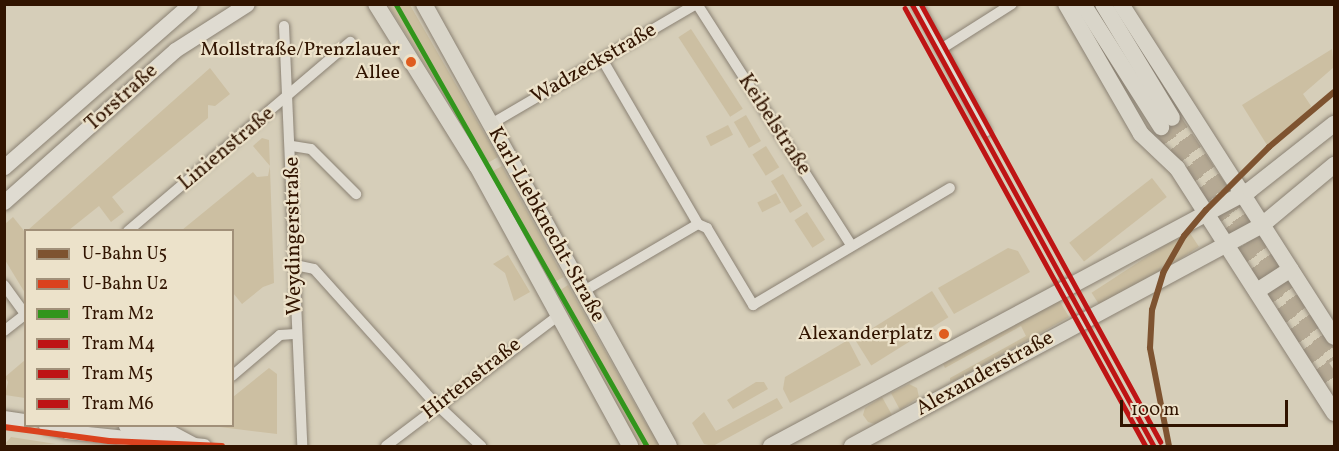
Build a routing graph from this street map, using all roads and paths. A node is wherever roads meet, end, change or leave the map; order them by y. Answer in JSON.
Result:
{"nodes":[{"id":1,"x":190,"y":4,"type":"edge"},
{"id":2,"x":247,"y":4,"type":"edge"},
{"id":3,"x":376,"y":4,"type":"edge"},
{"id":4,"x":424,"y":4,"type":"edge"},
{"id":5,"x":697,"y":4,"type":"edge"},
{"id":6,"x":917,"y":4,"type":"edge"},
{"id":7,"x":1012,"y":4,"type":"edge"},
{"id":8,"x":1066,"y":4,"type":"edge"},
{"id":9,"x":1083,"y":4,"type":"edge"},
{"id":10,"x":1103,"y":4,"type":"edge"},
{"id":11,"x":1121,"y":4,"type":"edge"},
{"id":12,"x":682,"y":8,"type":"edge"},
{"id":13,"x":285,"y":26,"type":"dead end"},
{"id":14,"x":350,"y":42,"type":"dead end"},
{"id":15,"x":941,"y":49,"type":"junction"},
{"id":16,"x":602,"y":59,"type":"junction"},
{"id":17,"x":289,"y":97,"type":"junction"},
{"id":18,"x":491,"y":124,"type":"junction"},
{"id":19,"x":1335,"y":124,"type":"edge"},
{"id":20,"x":986,"y":130,"type":"dead end"},
{"id":21,"x":292,"y":146,"type":"junction"},
{"id":22,"x":1335,"y":165,"type":"edge"},
{"id":23,"x":4,"y":167,"type":"edge"},
{"id":24,"x":950,"y":188,"type":"dead end"},
{"id":25,"x":356,"y":194,"type":"dead end"},
{"id":26,"x":1242,"y":194,"type":"junction"},
{"id":27,"x":4,"y":202,"type":"edge"},
{"id":28,"x":1207,"y":213,"type":"junction"},
{"id":29,"x":698,"y":224,"type":"junction"},
{"id":30,"x":1262,"y":225,"type":"junction"},
{"id":31,"x":130,"y":229,"type":"edge"},
{"id":32,"x":1226,"y":243,"type":"junction"},
{"id":33,"x":851,"y":245,"type":"junction"},
{"id":34,"x":295,"y":264,"type":"junction"},
{"id":35,"x":1291,"y":270,"type":"junction"},
{"id":36,"x":4,"y":285,"type":"edge"},
{"id":37,"x":1257,"y":291,"type":"junction"},
{"id":38,"x":582,"y":292,"type":"junction"},
{"id":39,"x":24,"y":313,"type":"edge"},
{"id":40,"x":24,"y":315,"type":"edge"},
{"id":41,"x":559,"y":315,"type":"junction"},
{"id":42,"x":4,"y":331,"type":"edge"},
{"id":43,"x":296,"y":334,"type":"junction"},
{"id":44,"x":1335,"y":337,"type":"edge"},
{"id":45,"x":234,"y":374,"type":"edge"},
{"id":46,"x":439,"y":405,"type":"junction"},
{"id":47,"x":1335,"y":413,"type":"edge"},
{"id":48,"x":4,"y":418,"type":"edge"},
{"id":49,"x":24,"y":421,"type":"edge"},
{"id":50,"x":50,"y":427,"type":"edge"},
{"id":51,"x":142,"y":427,"type":"edge"},
{"id":52,"x":174,"y":429,"type":"edge"},
{"id":53,"x":199,"y":446,"type":"edge"},
{"id":54,"x":302,"y":447,"type":"edge"},
{"id":55,"x":386,"y":447,"type":"edge"},
{"id":56,"x":481,"y":447,"type":"edge"},
{"id":57,"x":630,"y":447,"type":"edge"},
{"id":58,"x":669,"y":447,"type":"edge"},
{"id":59,"x":771,"y":447,"type":"edge"},
{"id":60,"x":852,"y":447,"type":"edge"}],
"edges":[{"from":1,"to":23,"type":"main road","name":"Torstraße"},
{"from":2,"to":27,"type":"main road","name":"Torstraße"},
{"from":3,"to":41,"type":"main road","name":"Karl-Liebknecht-Straße"},
{"from":4,"to":18,"type":"main road","name":"Karl-Liebknecht-Straße"},
{"from":5,"to":12,"type":"street","name":"Wadzeckstraße"},
{"from":5,"to":33,"type":"street","name":"Keibelstraße"},
{"from":6,"to":15,"type":"street"},
{"from":7,"to":15,"type":"street"},
{"from":8,"to":28,"type":"main road"},
{"from":9,"to":10,"type":"main road"},
{"from":11,"to":26,"type":"main road"},
{"from":12,"to":16,"type":"street","name":"Wadzeckstraße"},
{"from":13,"to":17,"type":"street","name":"Weydingerstraße"},
{"from":14,"to":17,"type":"street","name":"Linienstraße"},
{"from":15,"to":20,"type":"street"},
{"from":16,"to":18,"type":"street","name":"Wadzeckstraße"},
{"from":16,"to":29,"type":"street"},
{"from":17,"to":21,"type":"street","name":"Weydingerstraße"},
{"from":17,"to":31,"type":"street","name":"Linienstraße"},
{"from":18,"to":38,"type":"main road","name":"Karl-Liebknecht-Straße"},
{"from":19,"to":26,"type":"main road","name":"Alexanderstraße"},
{"from":21,"to":25,"type":"street"},
{"from":21,"to":34,"type":"street","name":"Weydingerstraße"},
{"from":22,"to":30,"type":"main road","name":"Alexanderstraße"},
{"from":24,"to":33,"type":"street"},
{"from":26,"to":28,"type":"main road","name":"Alexanderstraße"},
{"from":26,"to":30,"type":"main road"},
{"from":28,"to":32,"type":"main road"},
{"from":28,"to":59,"type":"main road","name":"Alexanderstraße"},
{"from":29,"to":33,"type":"street"},
{"from":29,"to":38,"type":"street"},
{"from":30,"to":32,"type":"main road","name":"Alexanderstraße"},
{"from":30,"to":35,"type":"main road"},
{"from":32,"to":37,"type":"main road"},
{"from":32,"to":60,"type":"main road","name":"Alexanderstraße"},
{"from":34,"to":43,"type":"street","name":"Weydingerstraße"},
{"from":34,"to":46,"type":"street"},
{"from":35,"to":37,"type":"main road"},
{"from":35,"to":44,"type":"main road"},
{"from":36,"to":39,"type":"street"},
{"from":37,"to":47,"type":"main road"},
{"from":38,"to":58,"type":"main road","name":"Karl-Liebknecht-Straße"},
{"from":40,"to":42,"type":"street"},
{"from":41,"to":46,"type":"street","name":"Hirtenstraße"},
{"from":41,"to":57,"type":"main road","name":"Karl-Liebknecht-Straße"},
{"from":43,"to":45,"type":"street"},
{"from":43,"to":54,"type":"street","name":"Weydingerstraße"},
{"from":46,"to":55,"type":"street","name":"Hirtenstraße"},
{"from":46,"to":56,"type":"street"},
{"from":48,"to":49,"type":"street"},
{"from":50,"to":53,"type":"street"},
{"from":51,"to":52,"type":"street"},
{"from":52,"to":53,"type":"street"}]}
